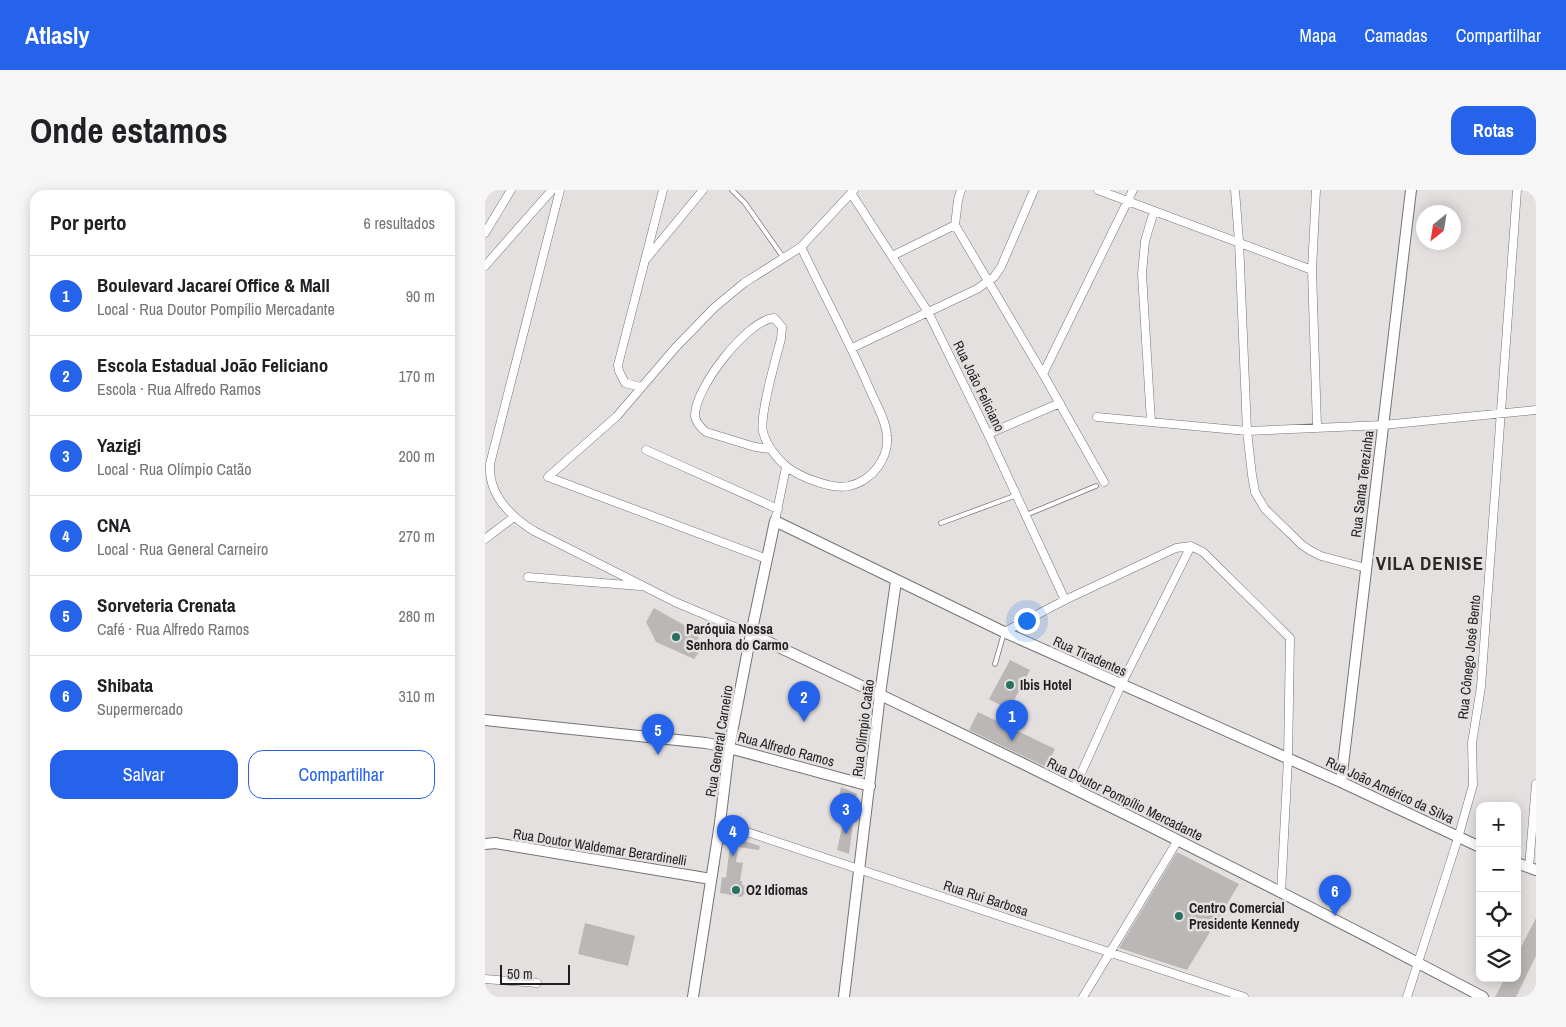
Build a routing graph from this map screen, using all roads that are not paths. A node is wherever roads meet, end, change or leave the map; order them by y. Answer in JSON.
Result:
{"nodes":[{"id":1,"x":511,"y":190,"type":"edge"},
{"id":2,"x":552,"y":190,"type":"edge"},
{"id":3,"x":561,"y":190,"type":"edge"},
{"id":4,"x":663,"y":190,"type":"edge"},
{"id":5,"x":703,"y":190,"type":"edge"},
{"id":6,"x":732,"y":190,"type":"edge"},
{"id":7,"x":961,"y":190,"type":"edge"},
{"id":8,"x":1034,"y":190,"type":"edge"},
{"id":9,"x":1098,"y":190,"type":"edge"},
{"id":10,"x":1133,"y":190,"type":"edge"},
{"id":11,"x":1235,"y":190,"type":"edge"},
{"id":12,"x":1317,"y":190,"type":"edge"},
{"id":13,"x":1411,"y":190,"type":"edge"},
{"id":14,"x":1517,"y":190,"type":"edge"},
{"id":15,"x":853,"y":192,"type":"edge"},
{"id":16,"x":1127,"y":202,"type":"junction"},
{"id":17,"x":1154,"y":211,"type":"junction"},
{"id":18,"x":955,"y":225,"type":"junction"},
{"id":19,"x":485,"y":233,"type":"edge"},
{"id":20,"x":1239,"y":242,"type":"junction"},
{"id":21,"x":801,"y":247,"type":"junction"},
{"id":22,"x":892,"y":256,"type":"junction"},
{"id":23,"x":783,"y":257,"type":"junction"},
{"id":24,"x":644,"y":261,"type":"junction"},
{"id":25,"x":485,"y":266,"type":"edge"},
{"id":26,"x":1312,"y":270,"type":"junction"},
{"id":27,"x":988,"y":282,"type":"junction"},
{"id":28,"x":928,"y":312,"type":"junction"},
{"id":29,"x":852,"y":348,"type":"junction"},
{"id":30,"x":1043,"y":374,"type":"junction"},
{"id":31,"x":641,"y":387,"type":"junction"},
{"id":32,"x":1060,"y":403,"type":"junction"},
{"id":33,"x":1536,"y":410,"type":"edge"},
{"id":34,"x":1502,"y":414,"type":"junction"},
{"id":35,"x":1097,"y":417,"type":"dead end"},
{"id":36,"x":1151,"y":422,"type":"junction"},
{"id":37,"x":1383,"y":425,"type":"junction"},
{"id":38,"x":1317,"y":427,"type":"junction"},
{"id":39,"x":1247,"y":431,"type":"junction"},
{"id":40,"x":988,"y":434,"type":"junction"},
{"id":41,"x":771,"y":448,"type":"junction"},
{"id":42,"x":646,"y":450,"type":"dead end"},
{"id":43,"x":786,"y":467,"type":"junction"},
{"id":44,"x":1104,"y":482,"type":"dead end"},
{"id":45,"x":1096,"y":486,"type":"dead end"},
{"id":46,"x":1017,"y":495,"type":"junction"},
{"id":47,"x":778,"y":509,"type":"junction"},
{"id":48,"x":1026,"y":515,"type":"junction"},
{"id":49,"x":514,"y":517,"type":"junction"},
{"id":50,"x":775,"y":521,"type":"junction"},
{"id":51,"x":941,"y":523,"type":"dead end"},
{"id":52,"x":485,"y":539,"type":"edge"},
{"id":53,"x":1191,"y":546,"type":"junction"},
{"id":54,"x":767,"y":558,"type":"junction"},
{"id":55,"x":1366,"y":568,"type":"junction"},
{"id":56,"x":528,"y":577,"type":"dead end"},
{"id":57,"x":896,"y":581,"type":"junction"},
{"id":58,"x":644,"y":586,"type":"junction"},
{"id":59,"x":1065,"y":600,"type":"junction"},
{"id":60,"x":1004,"y":632,"type":"junction"},
{"id":61,"x":751,"y":634,"type":"junction"},
{"id":62,"x":995,"y":664,"type":"dead end"},
{"id":63,"x":1121,"y":685,"type":"junction"},
{"id":64,"x":880,"y":694,"type":"junction"},
{"id":65,"x":485,"y":720,"type":"edge"},
{"id":66,"x":729,"y":748,"type":"junction"},
{"id":67,"x":1288,"y":759,"type":"junction"},
{"id":68,"x":1341,"y":782,"type":"junction"},
{"id":69,"x":1536,"y":784,"type":"edge"},
{"id":70,"x":870,"y":786,"type":"junction"},
{"id":71,"x":1074,"y":789,"type":"junction"},
{"id":72,"x":721,"y":824,"type":"junction"},
{"id":73,"x":1458,"y":838,"type":"junction"},
{"id":74,"x":1178,"y":840,"type":"junction"},
{"id":75,"x":485,"y":844,"type":"edge"},
{"id":76,"x":1476,"y":845,"type":"edge"},
{"id":77,"x":859,"y":868,"type":"junction"},
{"id":78,"x":1532,"y":869,"type":"edge"},
{"id":79,"x":711,"y":879,"type":"junction"},
{"id":80,"x":1281,"y":893,"type":"junction"},
{"id":81,"x":1110,"y":952,"type":"junction"},
{"id":82,"x":1417,"y":963,"type":"junction"},
{"id":83,"x":485,"y":979,"type":"edge"},
{"id":84,"x":537,"y":983,"type":"dead end"},
{"id":85,"x":693,"y":997,"type":"edge"},
{"id":86,"x":843,"y":997,"type":"edge"},
{"id":87,"x":1083,"y":997,"type":"edge"},
{"id":88,"x":1244,"y":997,"type":"edge"},
{"id":89,"x":1407,"y":997,"type":"edge"},
{"id":90,"x":1483,"y":997,"type":"edge"}],
"edges":[{"from":1,"to":19,"type":"street"},
{"from":2,"to":25,"type":"street"},
{"from":3,"to":49,"type":"street"},
{"from":4,"to":24,"type":"street"},
{"from":5,"to":24,"type":"street"},
{"from":6,"to":23,"type":"lane"},
{"from":7,"to":18,"type":"street"},
{"from":8,"to":27,"type":"street"},
{"from":9,"to":16,"type":"street"},
{"from":10,"to":16,"type":"street"},
{"from":11,"to":20,"type":"street"},
{"from":12,"to":26,"type":"street"},
{"from":13,"to":37,"type":"main road","name":"Rua Santa Terezinha"},
{"from":14,"to":34,"type":"street","name":"Rua Cônego José Bento"},
{"from":15,"to":21,"type":"street"},
{"from":15,"to":22,"type":"street","name":"Rua João Feliciano"},
{"from":16,"to":17,"type":"street"},
{"from":16,"to":30,"type":"street"},
{"from":17,"to":20,"type":"street"},
{"from":17,"to":36,"type":"street"},
{"from":18,"to":22,"type":"street"},
{"from":18,"to":27,"type":"street"},
{"from":20,"to":26,"type":"street"},
{"from":20,"to":39,"type":"street"},
{"from":21,"to":23,"type":"street"},
{"from":21,"to":29,"type":"street"},
{"from":22,"to":28,"type":"street","name":"Rua João Feliciano"},
{"from":23,"to":31,"type":"street"},
{"from":24,"to":31,"type":"street"},
{"from":26,"to":38,"type":"street"},
{"from":27,"to":28,"type":"street"},
{"from":27,"to":30,"type":"street"},
{"from":28,"to":29,"type":"street"},
{"from":28,"to":40,"type":"street","name":"Rua João Feliciano"},
{"from":29,"to":43,"type":"street"},
{"from":30,"to":32,"type":"street"},
{"from":31,"to":54,"type":"street"},
{"from":32,"to":40,"type":"street"},
{"from":32,"to":44,"type":"street"},
{"from":33,"to":34,"type":"street"},
{"from":34,"to":37,"type":"street"},
{"from":34,"to":73,"type":"street","name":"Rua Cônego José Bento"},
{"from":35,"to":36,"type":"street"},
{"from":36,"to":39,"type":"street"},
{"from":37,"to":38,"type":"street"},
{"from":37,"to":55,"type":"main road","name":"Rua Santa Terezinha"},
{"from":38,"to":39,"type":"street"},
{"from":39,"to":55,"type":"street"},
{"from":40,"to":46,"type":"street","name":"Rua João Feliciano"},
{"from":41,"to":41,"type":"street"},
{"from":41,"to":43,"type":"street"},
{"from":42,"to":47,"type":"street"},
{"from":43,"to":47,"type":"street"},
{"from":45,"to":48,"type":"lane"},
{"from":46,"to":48,"type":"street","name":"Rua João Feliciano"},
{"from":46,"to":51,"type":"lane"},
{"from":47,"to":50,"type":"street"},
{"from":48,"to":59,"type":"street","name":"Rua João Feliciano"},
{"from":49,"to":52,"type":"street"},
{"from":49,"to":58,"type":"street"},
{"from":50,"to":54,"type":"main road","name":"Rua General Carneiro"},
{"from":50,"to":57,"type":"main road","name":"Rua Tiradentes"},
{"from":53,"to":59,"type":"street"},
{"from":53,"to":63,"type":"street"},
{"from":53,"to":67,"type":"street"},
{"from":54,"to":61,"type":"main road","name":"Rua General Carneiro"},
{"from":55,"to":68,"type":"main road","name":"Rua Santa Terezinha"},
{"from":56,"to":58,"type":"street"},
{"from":57,"to":60,"type":"main road","name":"Rua Tiradentes"},
{"from":57,"to":64,"type":"main road","name":"Rua Olímpio Catão"},
{"from":58,"to":61,"type":"street"},
{"from":59,"to":60,"type":"street"},
{"from":60,"to":62,"type":"lane"},
{"from":60,"to":63,"type":"main road","name":"Rua Tiradentes"},
{"from":61,"to":64,"type":"main road","name":"Rua Doutor Pompílio Mercadante"},
{"from":61,"to":66,"type":"main road","name":"Rua General Carneiro"},
{"from":63,"to":67,"type":"main road","name":"Rua Tiradentes"},
{"from":63,"to":71,"type":"street"},
{"from":64,"to":70,"type":"main road","name":"Rua Olímpio Catão"},
{"from":64,"to":71,"type":"main road","name":"Rua Doutor Pompílio Mercadante"},
{"from":65,"to":66,"type":"main road","name":"Rua Alfredo Ramos"},
{"from":66,"to":70,"type":"main road","name":"Rua Alfredo Ramos"},
{"from":66,"to":72,"type":"main road","name":"Rua General Carneiro"},
{"from":67,"to":68,"type":"main road","name":"Rua João Américo da Silva"},
{"from":67,"to":80,"type":"street"},
{"from":68,"to":73,"type":"main road","name":"Rua João Américo da Silva"},
{"from":69,"to":78,"type":"street"},
{"from":70,"to":77,"type":"main road","name":"Rua Olímpio Catão"},
{"from":71,"to":74,"type":"main road","name":"Rua Doutor Pompílio Mercadante"},
{"from":72,"to":77,"type":"street","name":"Rua Rui Barbosa"},
{"from":72,"to":79,"type":"main road","name":"Rua General Carneiro"},
{"from":73,"to":76,"type":"main road","name":"Rua João Américo da Silva"},
{"from":73,"to":82,"type":"street","name":"Rua Cônego José Bento"},
{"from":74,"to":80,"type":"main road","name":"Rua Doutor Pompílio Mercadante"},
{"from":74,"to":81,"type":"street"},
{"from":75,"to":79,"type":"main road","name":"Rua Doutor Waldemar Berardinelli"},
{"from":77,"to":81,"type":"street","name":"Rua Rui Barbosa"},
{"from":77,"to":86,"type":"main road","name":"Rua Olímpio Catão"},
{"from":79,"to":85,"type":"main road","name":"Rua General Carneiro"},
{"from":80,"to":82,"type":"main road","name":"Rua Doutor Pompílio Mercadante"},
{"from":81,"to":87,"type":"street"},
{"from":81,"to":88,"type":"street","name":"Rua Rui Barbosa"},
{"from":82,"to":89,"type":"street","name":"Rua Cônego José Bento"},
{"from":82,"to":90,"type":"main road","name":"Rua Doutor Pompílio Mercadante"},
{"from":83,"to":84,"type":"street"}]}
